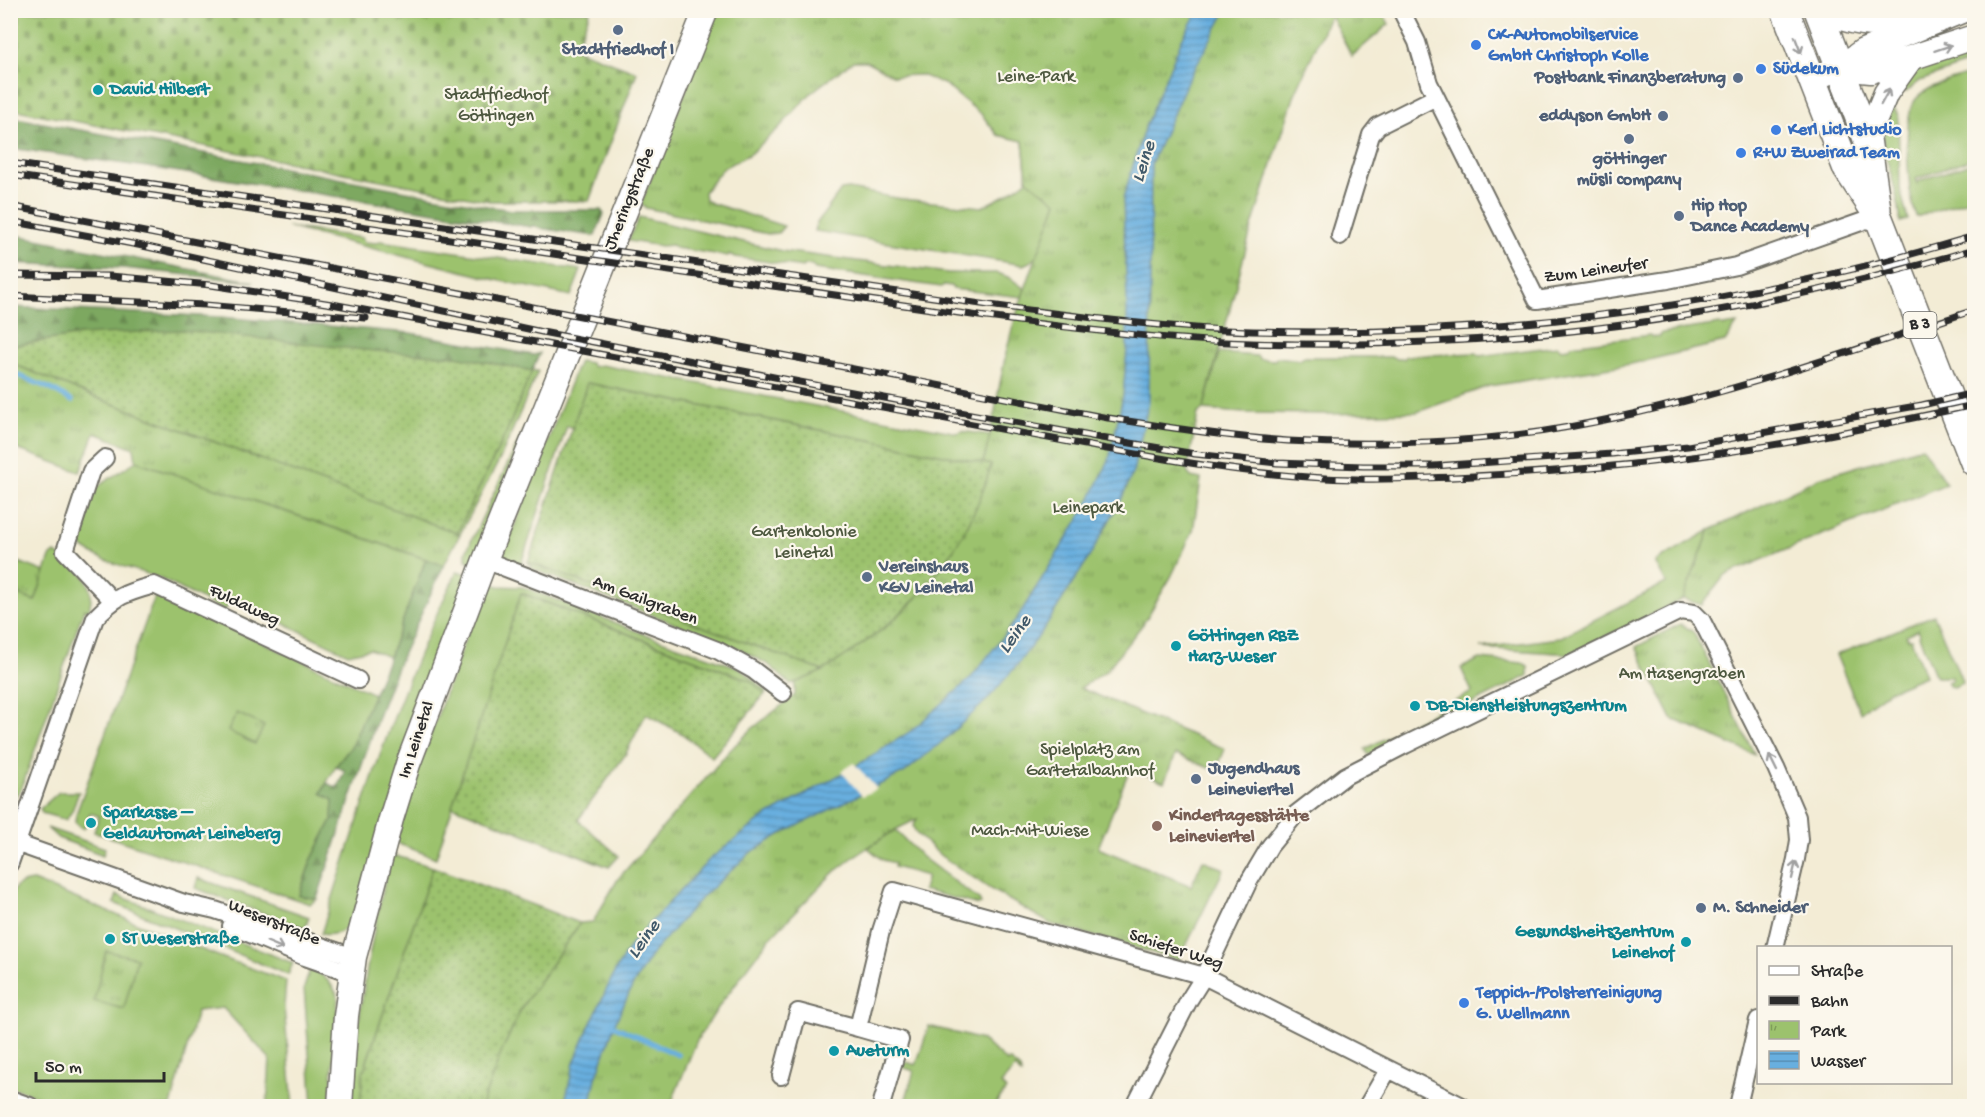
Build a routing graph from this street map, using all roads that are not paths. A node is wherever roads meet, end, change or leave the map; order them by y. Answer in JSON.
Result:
{"nodes":[{"id":1,"x":706,"y":10,"type":"edge"},
{"id":2,"x":1401,"y":10,"type":"edge"},
{"id":3,"x":1785,"y":10,"type":"edge"},
{"id":4,"x":1818,"y":10,"type":"edge"},
{"id":5,"x":1825,"y":10,"type":"edge"},
{"id":6,"x":1964,"y":10,"type":"edge"},
{"id":7,"x":1923,"y":26,"type":"junction"},
{"id":8,"x":1974,"y":37,"type":"edge"},
{"id":9,"x":1911,"y":58,"type":"junction"},
{"id":10,"x":1840,"y":68,"type":"junction"},
{"id":11,"x":1811,"y":79,"type":"junction"},
{"id":12,"x":1436,"y":97,"type":"junction"},
{"id":13,"x":1867,"y":140,"type":"junction"},
{"id":14,"x":1878,"y":216,"type":"junction"},
{"id":15,"x":1340,"y":236,"type":"dead end"},
{"id":16,"x":554,"y":388,"type":"joint"},
{"id":17,"x":105,"y":458,"type":"dead end"},
{"id":18,"x":1974,"y":462,"type":"edge"},
{"id":19,"x":485,"y":560,"type":"junction"},
{"id":20,"x":112,"y":600,"type":"junction"},
{"id":21,"x":358,"y":680,"type":"dead end"},
{"id":22,"x":783,"y":693,"type":"dead end"},
{"id":23,"x":14,"y":842,"type":"edge"},
{"id":24,"x":10,"y":863,"type":"edge"},
{"id":25,"x":1776,"y":946,"type":"edge"},
{"id":26,"x":353,"y":965,"type":"junction"},
{"id":27,"x":1204,"y":975,"type":"junction"},
{"id":28,"x":1757,"y":1024,"type":"edge"},
{"id":29,"x":858,"y":1028,"type":"junction"},
{"id":30,"x":1388,"y":1070,"type":"junction"},
{"id":31,"x":781,"y":1076,"type":"dead end"},
{"id":32,"x":10,"y":1099,"type":"edge"},
{"id":33,"x":30,"y":1107,"type":"edge"},
{"id":34,"x":340,"y":1107,"type":"edge"},
{"id":35,"x":881,"y":1107,"type":"edge"},
{"id":36,"x":1135,"y":1107,"type":"edge"},
{"id":37,"x":1367,"y":1107,"type":"edge"},
{"id":38,"x":1462,"y":1107,"type":"edge"},
{"id":39,"x":1738,"y":1107,"type":"edge"}],
"edges":[{"from":1,"to":16,"type":"main road","name":"Jheringstraße"},
{"from":2,"to":12,"type":"street","name":"Zum Leineufer"},
{"from":3,"to":11,"type":"main road","number":"B 3","one_way":true},
{"from":4,"to":10,"type":"main road","number":"B 3"},
{"from":5,"to":7,"type":"main road"},
{"from":6,"to":7,"type":"main road"},
{"from":7,"to":10,"type":"main road"},
{"from":9,"to":8,"type":"main road","one_way":true},
{"from":9,"to":10,"type":"main road"},
{"from":13,"to":9,"type":"main road","one_way":true},
{"from":10,"to":11,"type":"main road"},
{"from":10,"to":13,"type":"main road","number":"B 3"},
{"from":11,"to":14,"type":"main road","number":"B 3"},
{"from":12,"to":14,"type":"street","name":"Zum Leineufer"},
{"from":12,"to":15,"type":"street"},
{"from":13,"to":14,"type":"main road","number":"B 3"},
{"from":14,"to":18,"type":"main road","number":"B 3"},
{"from":16,"to":19,"type":"main road","name":"Im Leinetal"},
{"from":17,"to":20,"type":"street"},
{"from":19,"to":22,"type":"street","name":"Am Gailgraben"},
{"from":19,"to":26,"type":"main road","name":"Im Leinetal"},
{"from":20,"to":21,"type":"street","name":"Fuldaweg"},
{"from":20,"to":23,"type":"street","name":"Fuldaweg"},
{"from":23,"to":24,"type":"street","name":"Fuldaweg"},
{"from":23,"to":26,"type":"street","name":"Weserstraße"},
{"from":25,"to":27,"type":"street","one_way":true},
{"from":26,"to":34,"type":"main road","name":"Im Leinetal"},
{"from":27,"to":29,"type":"street","name":"Schiefer Weg"},
{"from":27,"to":30,"type":"street","name":"Schiefer Weg"},
{"from":27,"to":36,"type":"street"},
{"from":28,"to":39,"type":"street"},
{"from":29,"to":31,"type":"street"},
{"from":29,"to":35,"type":"street"},
{"from":30,"to":37,"type":"street"},
{"from":30,"to":38,"type":"street","name":"Schiefer Weg"},
{"from":32,"to":33,"type":"street"}]}
